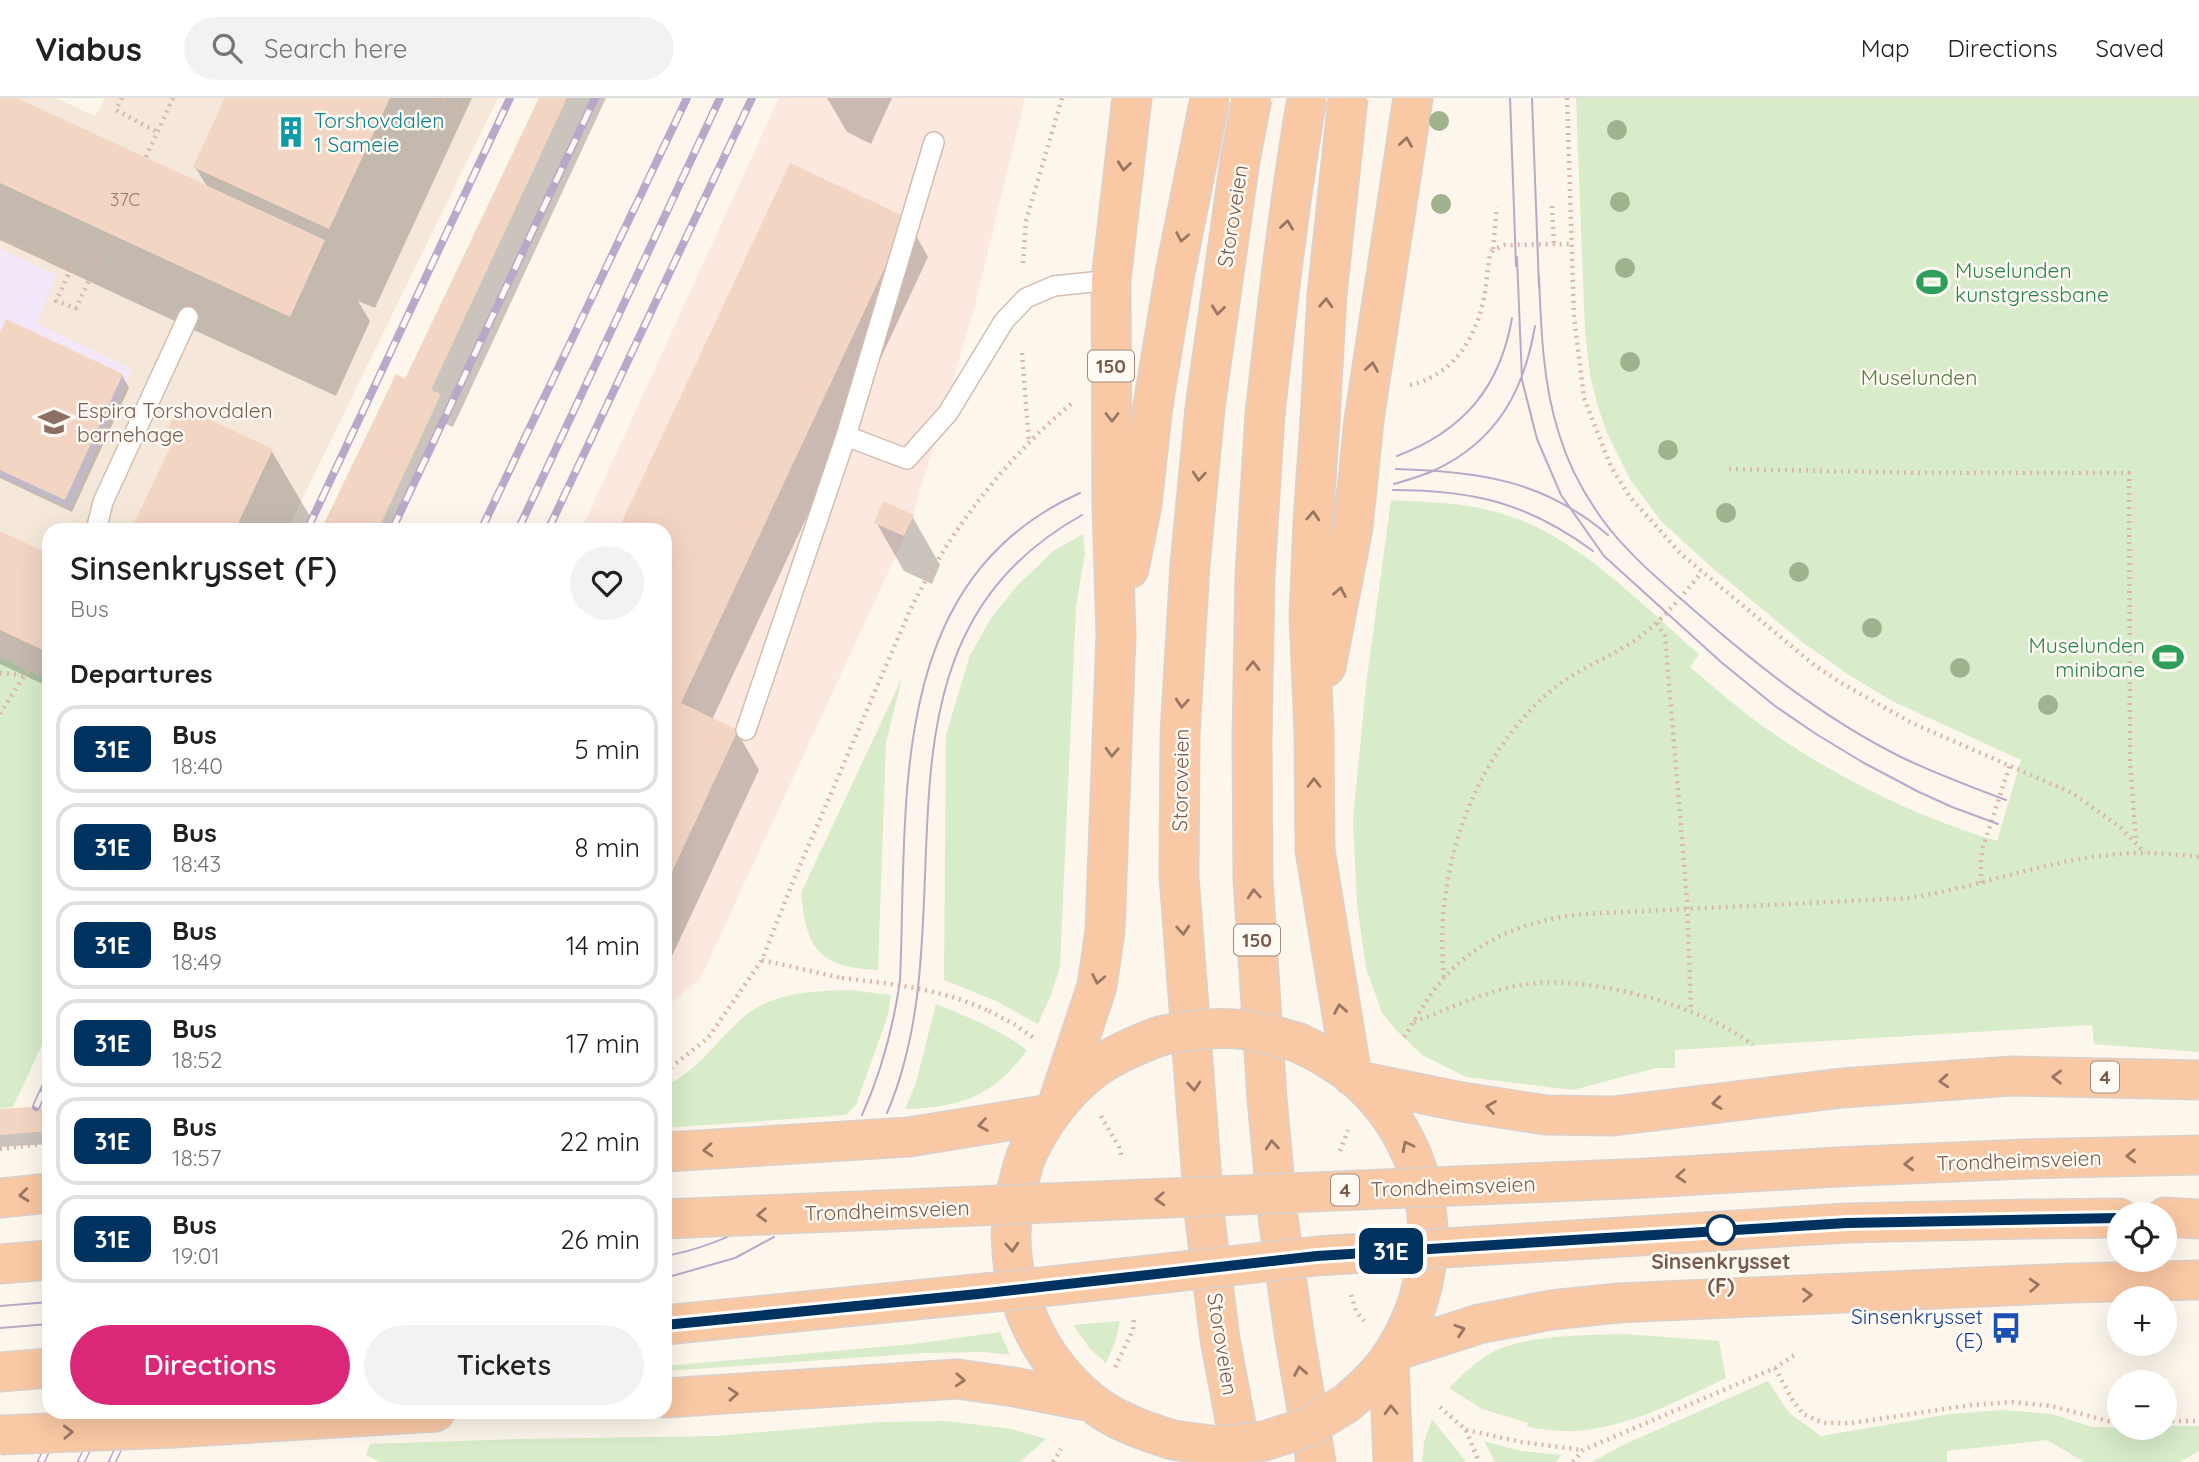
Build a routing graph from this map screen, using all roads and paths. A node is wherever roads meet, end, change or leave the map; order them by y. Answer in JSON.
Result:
{"nodes":[{"id":1,"x":122,"y":98,"type":"edge"},
{"id":2,"x":173,"y":98,"type":"edge"},
{"id":3,"x":437,"y":98,"type":"edge"},
{"id":4,"x":1062,"y":98,"type":"edge"},
{"id":5,"x":1132,"y":98,"type":"edge"},
{"id":6,"x":1210,"y":98,"type":"edge"},
{"id":7,"x":1252,"y":98,"type":"edge"},
{"id":8,"x":1307,"y":98,"type":"edge"},
{"id":9,"x":1348,"y":98,"type":"edge"},
{"id":10,"x":1413,"y":98,"type":"edge"},
{"id":11,"x":1567,"y":98,"type":"edge"},
{"id":12,"x":464,"y":111,"type":"dead end"},
{"id":13,"x":158,"y":132,"type":"junction"},
{"id":14,"x":934,"y":142,"type":"dead end"},
{"id":15,"x":146,"y":158,"type":"dead end"},
{"id":16,"x":1552,"y":206,"type":"dead end"},
{"id":17,"x":1497,"y":207,"type":"dead end"},
{"id":18,"x":111,"y":234,"type":"dead end"},
{"id":19,"x":0,"y":238,"type":"edge"},
{"id":20,"x":1571,"y":244,"type":"junction"},
{"id":21,"x":1554,"y":245,"type":"junction"},
{"id":22,"x":1493,"y":250,"type":"junction"},
{"id":23,"x":1023,"y":268,"type":"dead end"},
{"id":24,"x":1111,"y":280,"type":"junction"},
{"id":25,"x":188,"y":317,"type":"dead end"},
{"id":26,"x":1022,"y":349,"type":"dead end"},
{"id":27,"x":1406,"y":386,"type":"dead end"},
{"id":28,"x":1071,"y":404,"type":"dead end"},
{"id":29,"x":846,"y":436,"type":"junction"},
{"id":30,"x":1029,"y":442,"type":"junction"},
{"id":31,"x":1729,"y":469,"type":"dead end"},
{"id":32,"x":98,"y":523,"type":"edge"},
{"id":33,"x":1702,"y":572,"type":"junction"},
{"id":34,"x":1657,"y":623,"type":"junction"},
{"id":35,"x":1116,"y":635,"type":"junction"},
{"id":36,"x":0,"y":673,"type":"edge"},
{"id":37,"x":42,"y":673,"type":"edge"},
{"id":38,"x":24,"y":675,"type":"junction"},
{"id":39,"x":0,"y":714,"type":"edge"},
{"id":40,"x":746,"y":730,"type":"dead end"},
{"id":41,"x":1314,"y":731,"type":"junction"},
{"id":42,"x":2010,"y":765,"type":"junction"},
{"id":43,"x":2136,"y":842,"type":"junction"},
{"id":44,"x":2145,"y":853,"type":"junction"},
{"id":45,"x":2198,"y":856,"type":"edge"},
{"id":46,"x":1981,"y":883,"type":"junction"},
{"id":47,"x":1688,"y":908,"type":"junction"},
{"id":48,"x":762,"y":960,"type":"junction"},
{"id":49,"x":1444,"y":977,"type":"junction"},
{"id":50,"x":1691,"y":1012,"type":"junction"},
{"id":51,"x":1413,"y":1023,"type":"junction"},
{"id":52,"x":1404,"y":1037,"type":"dead end"},
{"id":53,"x":1034,"y":1038,"type":"dead end"},
{"id":54,"x":1753,"y":1045,"type":"dead end"},
{"id":55,"x":672,"y":1066,"type":"edge"},
{"id":56,"x":1356,"y":1078,"type":"junction"},
{"id":57,"x":2199,"y":1080,"type":"edge"},
{"id":58,"x":1054,"y":1108,"type":"junction"},
{"id":59,"x":42,"y":1144,"type":"edge"},
{"id":60,"x":0,"y":1149,"type":"edge"},
{"id":61,"x":672,"y":1152,"type":"edge"},
{"id":62,"x":2199,"y":1155,"type":"edge"},
{"id":63,"x":42,"y":1194,"type":"edge"},
{"id":64,"x":0,"y":1198,"type":"edge"},
{"id":65,"x":2107,"y":1218,"type":"edge"},
{"id":66,"x":2177,"y":1218,"type":"edge"},
{"id":67,"x":672,"y":1219,"type":"edge"},
{"id":68,"x":2199,"y":1219,"type":"edge"},
{"id":69,"x":42,"y":1261,"type":"edge"},
{"id":70,"x":0,"y":1264,"type":"edge"},
{"id":71,"x":2199,"y":1280,"type":"edge"},
{"id":72,"x":672,"y":1324,"type":"edge"},
{"id":73,"x":1796,"y":1354,"type":"dead end"},
{"id":74,"x":1392,"y":1355,"type":"junction"},
{"id":75,"x":1775,"y":1368,"type":"junction"},
{"id":76,"x":672,"y":1398,"type":"edge"},
{"id":77,"x":1440,"y":1408,"type":"dead end"},
{"id":78,"x":1102,"y":1409,"type":"junction"},
{"id":79,"x":320,"y":1419,"type":"edge"},
{"id":80,"x":2107,"y":1421,"type":"edge"},
{"id":81,"x":2177,"y":1421,"type":"edge"},
{"id":82,"x":2199,"y":1421,"type":"edge"},
{"id":83,"x":1466,"y":1430,"type":"junction"},
{"id":84,"x":0,"y":1436,"type":"edge"},
{"id":85,"x":1061,"y":1449,"type":"dead end"},
{"id":86,"x":1583,"y":1450,"type":"junction"},
{"id":87,"x":1162,"y":1451,"type":"edge"},
{"id":88,"x":1054,"y":1462,"type":"edge"},
{"id":89,"x":1243,"y":1462,"type":"edge"},
{"id":90,"x":1315,"y":1462,"type":"edge"},
{"id":91,"x":1393,"y":1462,"type":"edge"},
{"id":92,"x":1479,"y":1462,"type":"edge"},
{"id":93,"x":1573,"y":1462,"type":"edge"}],
"edges":[{"from":1,"to":13,"type":"path"},
{"from":2,"to":13,"type":"path"},
{"from":3,"to":12,"type":"path"},
{"from":4,"to":23,"type":"path"},
{"from":5,"to":24,"type":"highway","number":"150","one_way":true},
{"from":6,"to":35,"type":"highway","number":"150","one_way":true,"bridge":true},
{"from":7,"to":89,"type":"highway","name":"Storoveien","one_way":true,"bridge":true},
{"from":90,"to":8,"type":"highway","number":"150","one_way":true,"bridge":true},
{"from":41,"to":9,"type":"highway","one_way":true,"bridge":true},
{"from":41,"to":10,"type":"highway","one_way":true},
{"from":11,"to":20,"type":"path"},
{"from":13,"to":15,"type":"path"},
{"from":14,"to":29,"type":"lane"},
{"from":16,"to":21,"type":"path"},
{"from":17,"to":22,"type":"path"},
{"from":18,"to":19,"type":"path"},
{"from":20,"to":21,"type":"path"},
{"from":20,"to":33,"type":"path"},
{"from":21,"to":22,"type":"path"},
{"from":22,"to":27,"type":"path"},
{"from":24,"to":29,"type":"lane"},
{"from":24,"to":35,"type":"highway","number":"150","one_way":true},
{"from":25,"to":32,"type":"lane"},
{"from":26,"to":30,"type":"path"},
{"from":28,"to":30,"type":"path"},
{"from":29,"to":40,"type":"lane"},
{"from":30,"to":48,"type":"path"},
{"from":31,"to":43,"type":"path"},
{"from":33,"to":34,"type":"path"},
{"from":33,"to":42,"type":"path"},
{"from":34,"to":47,"type":"path"},
{"from":34,"to":49,"type":"path"},
{"from":35,"to":58,"type":"highway","number":"150","one_way":true},
{"from":36,"to":38,"type":"path"},
{"from":37,"to":38,"type":"path"},
{"from":38,"to":39,"type":"path"},
{"from":56,"to":41,"type":"highway","one_way":true},
{"from":42,"to":43,"type":"path"},
{"from":42,"to":46,"type":"path"},
{"from":43,"to":44,"type":"path"},
{"from":44,"to":45,"type":"path"},
{"from":44,"to":46,"type":"path"},
{"from":46,"to":47,"type":"path"},
{"from":47,"to":49,"type":"path"},
{"from":47,"to":50,"type":"path"},
{"from":48,"to":53,"type":"path","bridge":true},
{"from":48,"to":55,"type":"path"},
{"from":49,"to":51,"type":"path"},
{"from":50,"to":51,"type":"path"},
{"from":50,"to":54,"type":"path"},
{"from":51,"to":52,"type":"path"},
{"from":57,"to":56,"type":"highway","number":"4","one_way":true},
{"from":56,"to":58,"type":"highway","bridge":true},
{"from":74,"to":56,"type":"highway","one_way":true},
{"from":58,"to":61,"type":"highway","one_way":true},
{"from":58,"to":78,"type":"highway","one_way":true},
{"from":59,"to":60,"type":"path"},
{"from":62,"to":67,"type":"highway","name":"Trondheimsveien","number":"4","one_way":true,"bridge":true},
{"from":63,"to":64,"type":"highway","one_way":true},
{"from":65,"to":72,"type":"highway","bridge":true},
{"from":66,"to":68,"type":"highway"},
{"from":69,"to":70,"type":"highway"},
{"from":74,"to":71,"type":"highway","one_way":true},
{"from":73,"to":75,"type":"path"},
{"from":74,"to":87,"type":"highway","bridge":true},
{"from":91,"to":74,"type":"highway","one_way":true},
{"from":75,"to":80,"type":"path"},
{"from":75,"to":86,"type":"path"},
{"from":76,"to":78,"type":"highway","one_way":true},
{"from":77,"to":83,"type":"path"},
{"from":78,"to":87,"type":"highway"},
{"from":84,"to":79,"type":"highway","one_way":true,"bridge":true},
{"from":81,"to":82,"type":"path"},
{"from":83,"to":86,"type":"path"},
{"from":83,"to":92,"type":"path"},
{"from":85,"to":88,"type":"path"},
{"from":86,"to":93,"type":"path"}]}
